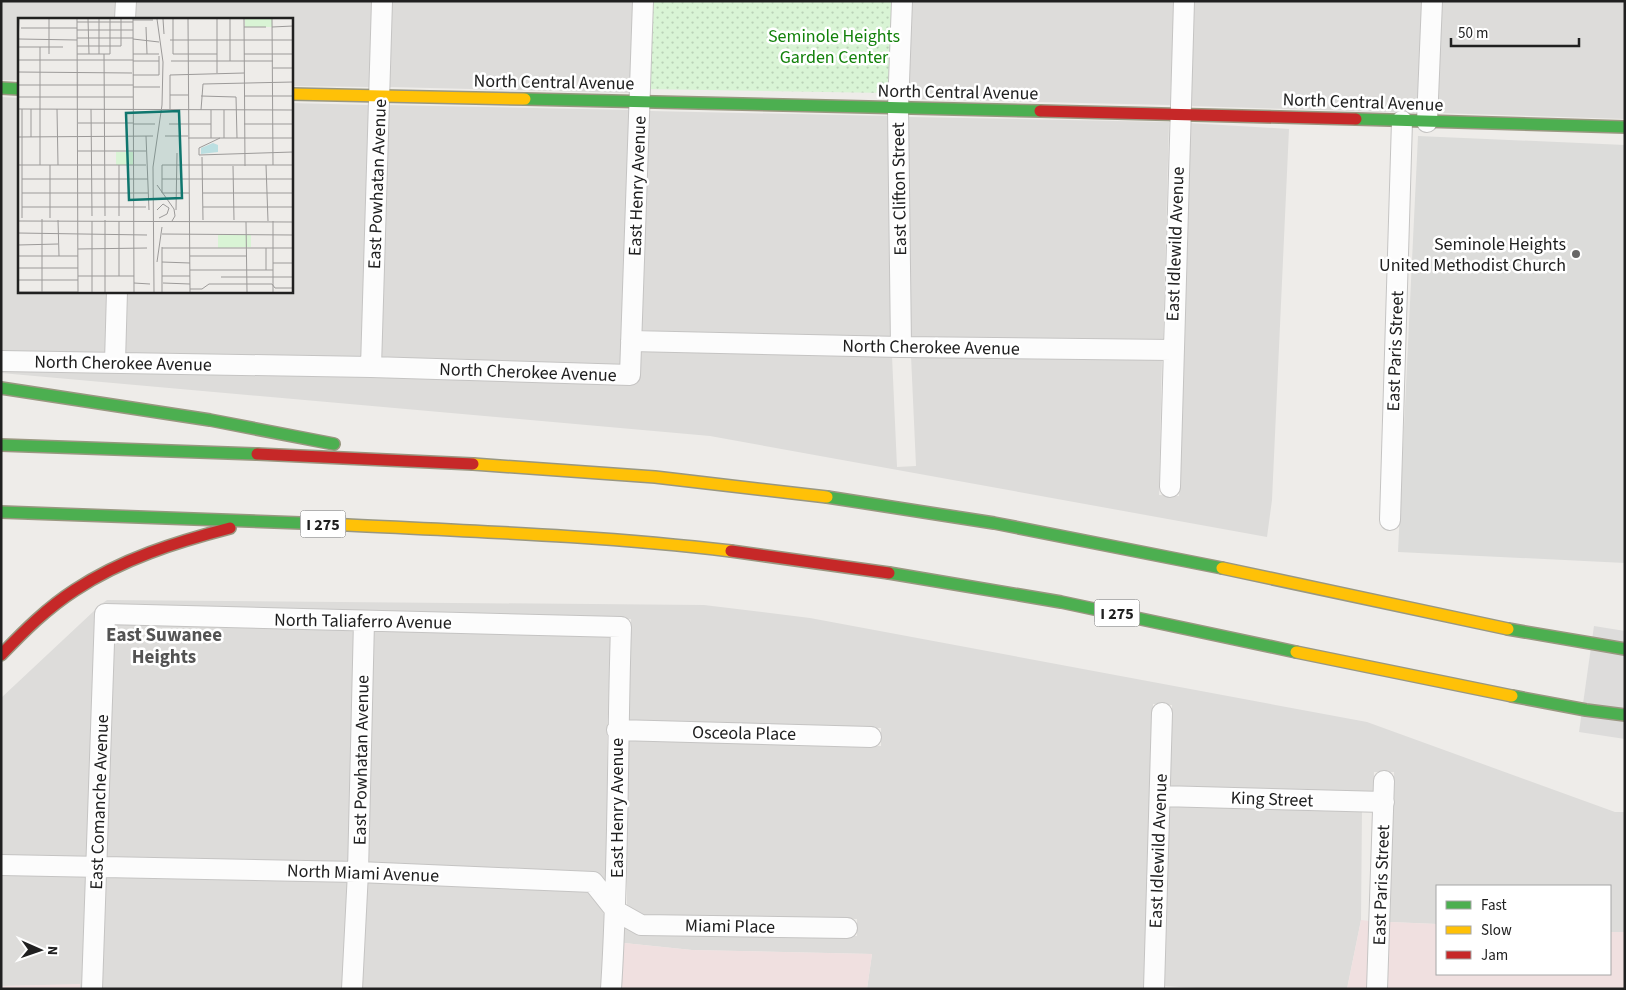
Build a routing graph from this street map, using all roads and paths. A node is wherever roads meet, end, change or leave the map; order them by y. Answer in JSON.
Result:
{"nodes":[{"id":1,"x":126,"y":1,"type":"edge"},
{"id":2,"x":382,"y":1,"type":"edge"},
{"id":3,"x":643,"y":1,"type":"edge"},
{"id":4,"x":902,"y":1,"type":"edge"},
{"id":5,"x":1184,"y":1,"type":"edge"},
{"id":6,"x":1432,"y":1,"type":"edge"},
{"id":7,"x":125,"y":18,"type":"edge"},
{"id":8,"x":1,"y":88,"type":"edge"},
{"id":9,"x":18,"y":89,"type":"edge"},
{"id":10,"x":292,"y":94,"type":"edge"},
{"id":11,"x":380,"y":96,"type":"junction"},
{"id":12,"x":640,"y":102,"type":"junction"},
{"id":13,"x":898,"y":108,"type":"junction"},
{"id":14,"x":1179,"y":114,"type":"junction"},
{"id":15,"x":1402,"y":121,"type":"junction"},
{"id":16,"x":1427,"y":122,"type":"junction"},
{"id":17,"x":1625,"y":127,"type":"edge"},
{"id":18,"x":117,"y":292,"type":"edge"},
{"id":19,"x":631,"y":341,"type":"junction"},
{"id":20,"x":901,"y":347,"type":"junction"},
{"id":21,"x":1172,"y":350,"type":"junction"},
{"id":22,"x":1,"y":361,"type":"edge"},
{"id":23,"x":115,"y":362,"type":"junction"},
{"id":24,"x":371,"y":367,"type":"junction"},
{"id":25,"x":1,"y":388,"type":"edge"},
{"id":26,"x":1,"y":445,"type":"edge"},
{"id":27,"x":396,"y":458,"type":"junction"},
{"id":28,"x":1170,"y":487,"type":"dead end"},
{"id":29,"x":1,"y":512,"type":"edge"},
{"id":30,"x":1390,"y":520,"type":"dead end"},
{"id":31,"x":261,"y":521,"type":"junction"},
{"id":32,"x":105,"y":614,"type":"joint"},
{"id":33,"x":364,"y":621,"type":"junction"},
{"id":34,"x":621,"y":627,"type":"joint"},
{"id":35,"x":1625,"y":649,"type":"edge"},
{"id":36,"x":1,"y":654,"type":"edge"},
{"id":37,"x":1162,"y":713,"type":"dead end"},
{"id":38,"x":1625,"y":715,"type":"edge"},
{"id":39,"x":617,"y":730,"type":"junction"},
{"id":40,"x":871,"y":737,"type":"dead end"},
{"id":41,"x":1384,"y":781,"type":"dead end"},
{"id":42,"x":1160,"y":796,"type":"junction"},
{"id":43,"x":1384,"y":802,"type":"junction"},
{"id":44,"x":1,"y":865,"type":"edge"},
{"id":45,"x":96,"y":867,"type":"junction"},
{"id":46,"x":358,"y":872,"type":"junction"},
{"id":47,"x":616,"y":911,"type":"junction"},
{"id":48,"x":847,"y":928,"type":"dead end"},
{"id":49,"x":92,"y":989,"type":"edge"},
{"id":50,"x":352,"y":989,"type":"edge"},
{"id":51,"x":611,"y":989,"type":"edge"},
{"id":52,"x":1154,"y":989,"type":"edge"},
{"id":53,"x":1377,"y":989,"type":"edge"}],
"edges":[{"from":1,"to":7,"type":"street"},
{"from":2,"to":11,"type":"street","name":"East Powhatan Avenue"},
{"from":3,"to":12,"type":"street","name":"East Henry Avenue"},
{"from":4,"to":13,"type":"street","name":"East Clifton Street"},
{"from":5,"to":14,"type":"street","name":"East Idlewild Avenue"},
{"from":6,"to":16,"type":"street"},
{"from":8,"to":9,"type":"main road"},
{"from":10,"to":11,"type":"main road","name":"North Central Avenue"},
{"from":11,"to":12,"type":"main road","name":"North Central Avenue"},
{"from":11,"to":24,"type":"street","name":"East Powhatan Avenue"},
{"from":12,"to":13,"type":"main road","name":"North Central Avenue"},
{"from":12,"to":19,"type":"street","name":"East Henry Avenue"},
{"from":13,"to":14,"type":"main road","name":"North Central Avenue"},
{"from":13,"to":20,"type":"street","name":"East Clifton Street"},
{"from":14,"to":15,"type":"main road","name":"North Central Avenue"},
{"from":14,"to":21,"type":"street","name":"East Idlewild Avenue"},
{"from":15,"to":16,"type":"main road","name":"North Central Avenue"},
{"from":15,"to":30,"type":"street","name":"East Paris Street"},
{"from":16,"to":17,"type":"main road","name":"North Central Avenue"},
{"from":18,"to":23,"type":"street"},
{"from":19,"to":20,"type":"street","name":"North Cherokee Avenue"},
{"from":19,"to":24,"type":"street","name":"North Cherokee Avenue"},
{"from":20,"to":21,"type":"street","name":"North Cherokee Avenue"},
{"from":21,"to":28,"type":"street","name":"East Idlewild Avenue"},
{"from":22,"to":23,"type":"street","name":"North Cherokee Avenue"},
{"from":23,"to":24,"type":"street","name":"North Cherokee Avenue"},
{"from":25,"to":27,"type":"main road"},
{"from":26,"to":27,"type":"main road"},
{"from":27,"to":35,"type":"main road"},
{"from":29,"to":31,"type":"main road","number":"I 275"},
{"from":31,"to":36,"type":"main road"},
{"from":31,"to":38,"type":"main road","number":"I 275"},
{"from":32,"to":33,"type":"street","name":"North Taliaferro Avenue"},
{"from":32,"to":45,"type":"street","name":"East Comanche Avenue"},
{"from":33,"to":34,"type":"street","name":"North Taliaferro Avenue"},
{"from":33,"to":46,"type":"street","name":"East Powhatan Avenue"},
{"from":34,"to":39,"type":"street","name":"East Henry Avenue"},
{"from":37,"to":42,"type":"street","name":"East Idlewild Avenue"},
{"from":39,"to":40,"type":"street","name":"Osceola Place"},
{"from":39,"to":47,"type":"street","name":"East Henry Avenue"},
{"from":41,"to":43,"type":"street","name":"East Paris Street"},
{"from":42,"to":43,"type":"street","name":"King Street"},
{"from":42,"to":52,"type":"street","name":"East Idlewild Avenue"},
{"from":43,"to":53,"type":"street","name":"East Paris Street"},
{"from":44,"to":45,"type":"street","name":"North Miami Avenue"},
{"from":45,"to":46,"type":"street","name":"North Miami Avenue"},
{"from":45,"to":49,"type":"street","name":"East Comanche Avenue"},
{"from":46,"to":47,"type":"street","name":"North Miami Avenue"},
{"from":46,"to":50,"type":"street","name":"East Powhatan Avenue"},
{"from":47,"to":48,"type":"street","name":"Miami Place"},
{"from":47,"to":51,"type":"street","name":"East Henry Avenue"}]}
